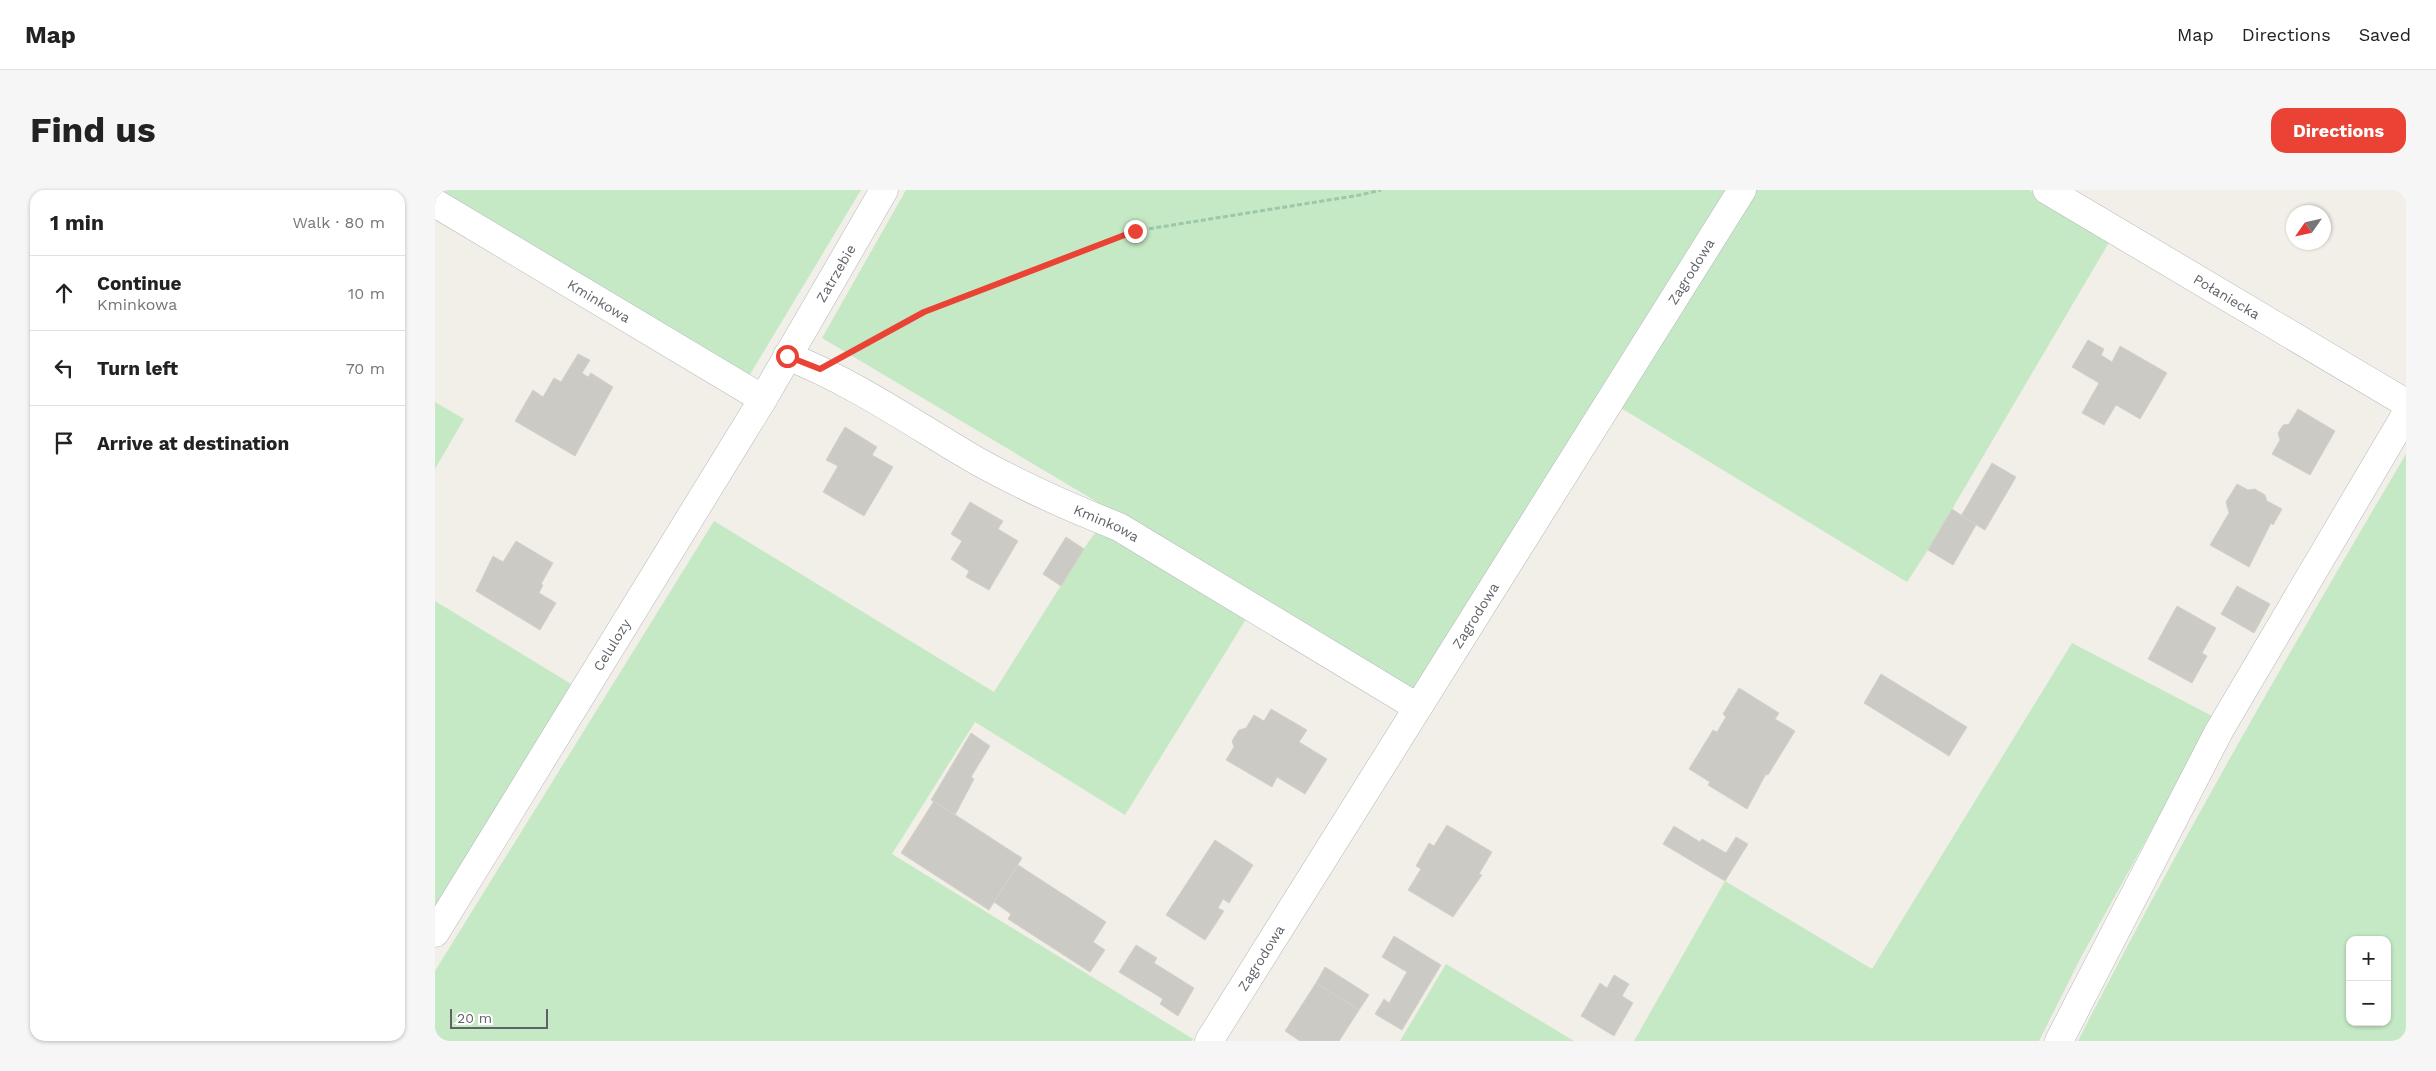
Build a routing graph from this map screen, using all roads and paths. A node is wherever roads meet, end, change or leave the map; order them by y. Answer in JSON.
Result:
{"nodes":[{"id":1,"x":884,"y":190,"type":"edge"},
{"id":2,"x":1381,"y":190,"type":"edge"},
{"id":3,"x":1742,"y":190,"type":"edge"},
{"id":4,"x":2047,"y":190,"type":"edge"},
{"id":5,"x":435,"y":203,"type":"edge"},
{"id":6,"x":787,"y":356,"type":"junction"},
{"id":7,"x":820,"y":369,"type":"junction"},
{"id":8,"x":763,"y":400,"type":"junction"},
{"id":9,"x":2406,"y":403,"type":"edge"},
{"id":10,"x":2406,"y":414,"type":"edge"},
{"id":11,"x":1417,"y":707,"type":"junction"},
{"id":12,"x":435,"y":933,"type":"edge"},
{"id":13,"x":1209,"y":1041,"type":"edge"},
{"id":14,"x":2059,"y":1041,"type":"edge"}],
"edges":[{"from":1,"to":6,"type":"street","name":"Zatrzebie"},
{"from":2,"to":7,"type":"path"},
{"from":3,"to":11,"type":"street","name":"Zagrodowa"},
{"from":4,"to":9,"type":"street","name":"Połaniecka"},
{"from":5,"to":8,"type":"street","name":"Kminkowa"},
{"from":6,"to":7,"type":"street","name":"Kminkowa"},
{"from":6,"to":8,"type":"street","name":"Celulozy"},
{"from":7,"to":11,"type":"street","name":"Kminkowa"},
{"from":8,"to":12,"type":"street","name":"Celulozy"},
{"from":10,"to":14,"type":"street"},
{"from":11,"to":13,"type":"street","name":"Zagrodowa"}]}
